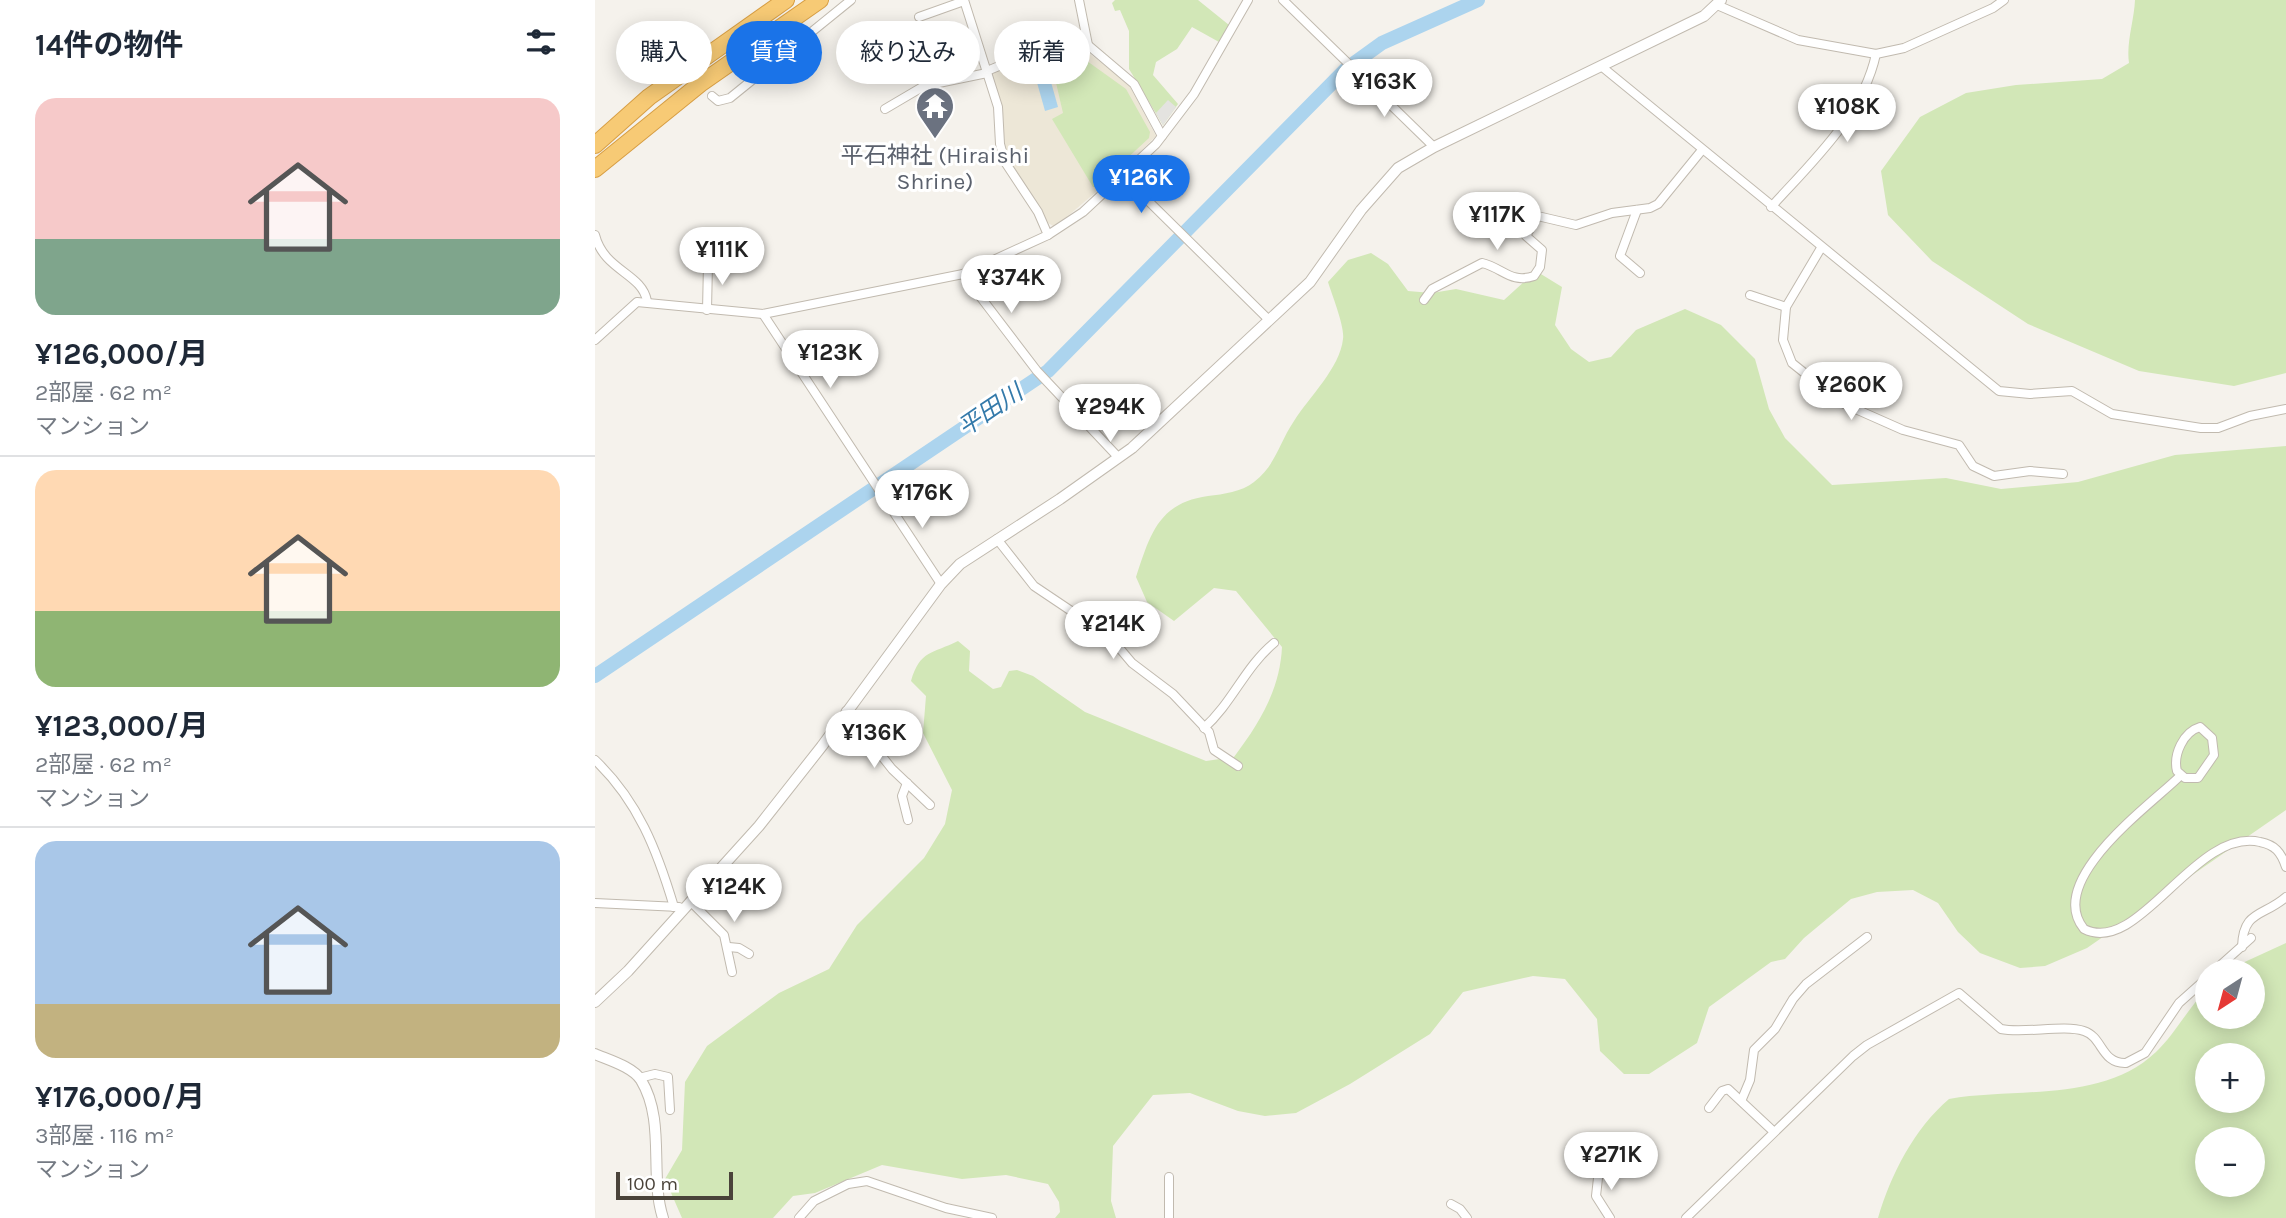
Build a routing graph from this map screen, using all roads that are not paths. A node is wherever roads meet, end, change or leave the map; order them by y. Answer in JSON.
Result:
{"nodes":[{"id":1,"x":786,"y":0,"type":"edge"},
{"id":2,"x":820,"y":0,"type":"edge"},
{"id":3,"x":851,"y":0,"type":"edge"},
{"id":4,"x":964,"y":0,"type":"edge"},
{"id":5,"x":1079,"y":0,"type":"edge"},
{"id":6,"x":1248,"y":0,"type":"edge"},
{"id":7,"x":1283,"y":0,"type":"edge"},
{"id":8,"x":2004,"y":0,"type":"edge"},
{"id":9,"x":1719,"y":2,"type":"edge"},
{"id":10,"x":919,"y":17,"type":"dead end"},
{"id":11,"x":1083,"y":21,"type":"edge"},
{"id":12,"x":1090,"y":47,"type":"edge"},
{"id":13,"x":1876,"y":54,"type":"junction"},
{"id":14,"x":1601,"y":66,"type":"junction"},
{"id":15,"x":994,"y":69,"type":"edge"},
{"id":16,"x":987,"y":72,"type":"junction"},
{"id":17,"x":712,"y":96,"type":"dead end"},
{"id":18,"x":885,"y":109,"type":"dead end"},
{"id":19,"x":1162,"y":136,"type":"junction"},
{"id":20,"x":595,"y":145,"type":"edge"},
{"id":21,"x":1434,"y":147,"type":"junction"},
{"id":22,"x":1702,"y":150,"type":"junction"},
{"id":23,"x":595,"y":169,"type":"edge"},
{"id":24,"x":1123,"y":177,"type":"junction"},
{"id":25,"x":1771,"y":207,"type":"junction"},
{"id":26,"x":1637,"y":210,"type":"junction"},
{"id":27,"x":1537,"y":216,"type":"junction"},
{"id":28,"x":1486,"y":222,"type":"dead end"},
{"id":29,"x":595,"y":234,"type":"edge"},
{"id":30,"x":1048,"y":235,"type":"junction"},
{"id":31,"x":1821,"y":248,"type":"junction"},
{"id":32,"x":708,"y":264,"type":"dead end"},
{"id":33,"x":1640,"y":273,"type":"dead end"},
{"id":34,"x":963,"y":274,"type":"junction"},
{"id":35,"x":1750,"y":295,"type":"dead end"},
{"id":36,"x":1424,"y":300,"type":"dead end"},
{"id":37,"x":647,"y":301,"type":"junction"},
{"id":38,"x":1786,"y":307,"type":"junction"},
{"id":39,"x":707,"y":310,"type":"junction"},
{"id":40,"x":763,"y":314,"type":"junction"},
{"id":41,"x":1269,"y":320,"type":"junction"},
{"id":42,"x":595,"y":340,"type":"edge"},
{"id":43,"x":2286,"y":409,"type":"edge"},
{"id":44,"x":1118,"y":457,"type":"junction"},
{"id":45,"x":2063,"y":474,"type":"dead end"},
{"id":46,"x":997,"y":539,"type":"junction"},
{"id":47,"x":941,"y":584,"type":"junction"},
{"id":48,"x":1274,"y":643,"type":"dead end"},
{"id":49,"x":846,"y":711,"type":"junction"},
{"id":50,"x":1205,"y":728,"type":"junction"},
{"id":51,"x":595,"y":760,"type":"edge"},
{"id":52,"x":1238,"y":766,"type":"dead end"},
{"id":53,"x":2180,"y":776,"type":"junction"},
{"id":54,"x":907,"y":783,"type":"junction"},
{"id":55,"x":930,"y":805,"type":"dead end"},
{"id":56,"x":908,"y":820,"type":"dead end"},
{"id":57,"x":2286,"y":866,"type":"edge"},
{"id":58,"x":2286,"y":897,"type":"edge"},
{"id":59,"x":595,"y":903,"type":"edge"},
{"id":60,"x":683,"y":905,"type":"junction"},
{"id":61,"x":1867,"y":937,"type":"dead end"},
{"id":62,"x":2252,"y":938,"type":"dead end"},
{"id":63,"x":729,"y":947,"type":"junction"},
{"id":64,"x":2242,"y":947,"type":"junction"},
{"id":65,"x":749,"y":954,"type":"dead end"},
{"id":66,"x":2228,"y":959,"type":"edge"},
{"id":67,"x":732,"y":972,"type":"dead end"},
{"id":68,"x":2195,"y":989,"type":"edge"},
{"id":69,"x":595,"y":1002,"type":"edge"},
{"id":70,"x":595,"y":1054,"type":"edge"},
{"id":71,"x":639,"y":1078,"type":"junction"},
{"id":72,"x":1742,"y":1099,"type":"junction"},
{"id":73,"x":1709,"y":1108,"type":"dead end"},
{"id":74,"x":670,"y":1110,"type":"dead end"},
{"id":75,"x":1773,"y":1131,"type":"junction"},
{"id":76,"x":1599,"y":1169,"type":"dead end"},
{"id":77,"x":1168,"y":1177,"type":"dead end"},
{"id":78,"x":1451,"y":1204,"type":"dead end"},
{"id":79,"x":663,"y":1218,"type":"edge"},
{"id":80,"x":799,"y":1218,"type":"edge"},
{"id":81,"x":992,"y":1218,"type":"edge"},
{"id":82,"x":1169,"y":1218,"type":"edge"},
{"id":83,"x":1467,"y":1218,"type":"edge"},
{"id":84,"x":1610,"y":1218,"type":"edge"},
{"id":85,"x":1686,"y":1218,"type":"edge"}],
"edges":[{"from":1,"to":20,"type":"highway"},
{"from":2,"to":23,"type":"highway"},
{"from":3,"to":17,"type":"street"},
{"from":4,"to":10,"type":"street"},
{"from":4,"to":16,"type":"street"},
{"from":5,"to":11,"type":"street"},
{"from":6,"to":19,"type":"street"},
{"from":7,"to":21,"type":"street"},
{"from":8,"to":13,"type":"street"},
{"from":9,"to":13,"type":"street"},
{"from":9,"to":14,"type":"street"},
{"from":12,"to":19,"type":"street"},
{"from":13,"to":25,"type":"street"},
{"from":14,"to":21,"type":"street"},
{"from":14,"to":22,"type":"street"},
{"from":15,"to":16,"type":"street"},
{"from":16,"to":18,"type":"street"},
{"from":16,"to":30,"type":"street"},
{"from":19,"to":24,"type":"street"},
{"from":21,"to":41,"type":"street"},
{"from":22,"to":25,"type":"street"},
{"from":22,"to":26,"type":"street"},
{"from":24,"to":30,"type":"street"},
{"from":24,"to":41,"type":"street"},
{"from":25,"to":31,"type":"street"},
{"from":26,"to":27,"type":"street"},
{"from":26,"to":33,"type":"street"},
{"from":27,"to":28,"type":"street"},
{"from":27,"to":36,"type":"street"},
{"from":29,"to":37,"type":"street"},
{"from":30,"to":34,"type":"street"},
{"from":31,"to":38,"type":"street"},
{"from":31,"to":43,"type":"street"},
{"from":32,"to":39,"type":"street"},
{"from":34,"to":40,"type":"street"},
{"from":34,"to":44,"type":"street"},
{"from":35,"to":38,"type":"street"},
{"from":37,"to":39,"type":"street"},
{"from":37,"to":42,"type":"street"},
{"from":38,"to":45,"type":"street"},
{"from":39,"to":40,"type":"street"},
{"from":40,"to":47,"type":"street"},
{"from":41,"to":44,"type":"street"},
{"from":44,"to":46,"type":"street"},
{"from":46,"to":47,"type":"street"},
{"from":46,"to":50,"type":"street"},
{"from":47,"to":49,"type":"street"},
{"from":48,"to":50,"type":"street"},
{"from":49,"to":54,"type":"street"},
{"from":49,"to":60,"type":"street"},
{"from":50,"to":52,"type":"street"},
{"from":51,"to":60,"type":"street"},
{"from":53,"to":53,"type":"street"},
{"from":53,"to":57,"type":"street"},
{"from":54,"to":55,"type":"street"},
{"from":54,"to":56,"type":"street"},
{"from":58,"to":64,"type":"street"},
{"from":59,"to":60,"type":"street"},
{"from":60,"to":63,"type":"street"},
{"from":60,"to":69,"type":"street"},
{"from":61,"to":72,"type":"street"},
{"from":62,"to":64,"type":"street"},
{"from":63,"to":65,"type":"street"},
{"from":63,"to":67,"type":"street"},
{"from":64,"to":66,"type":"street"},
{"from":68,"to":75,"type":"street"},
{"from":70,"to":71,"type":"street"},
{"from":71,"to":74,"type":"street"},
{"from":71,"to":79,"type":"street"},
{"from":72,"to":73,"type":"street"},
{"from":72,"to":75,"type":"street"},
{"from":75,"to":85,"type":"street"},
{"from":76,"to":84,"type":"street"},
{"from":77,"to":82,"type":"street"},
{"from":78,"to":83,"type":"street"},
{"from":80,"to":81,"type":"street"}]}
